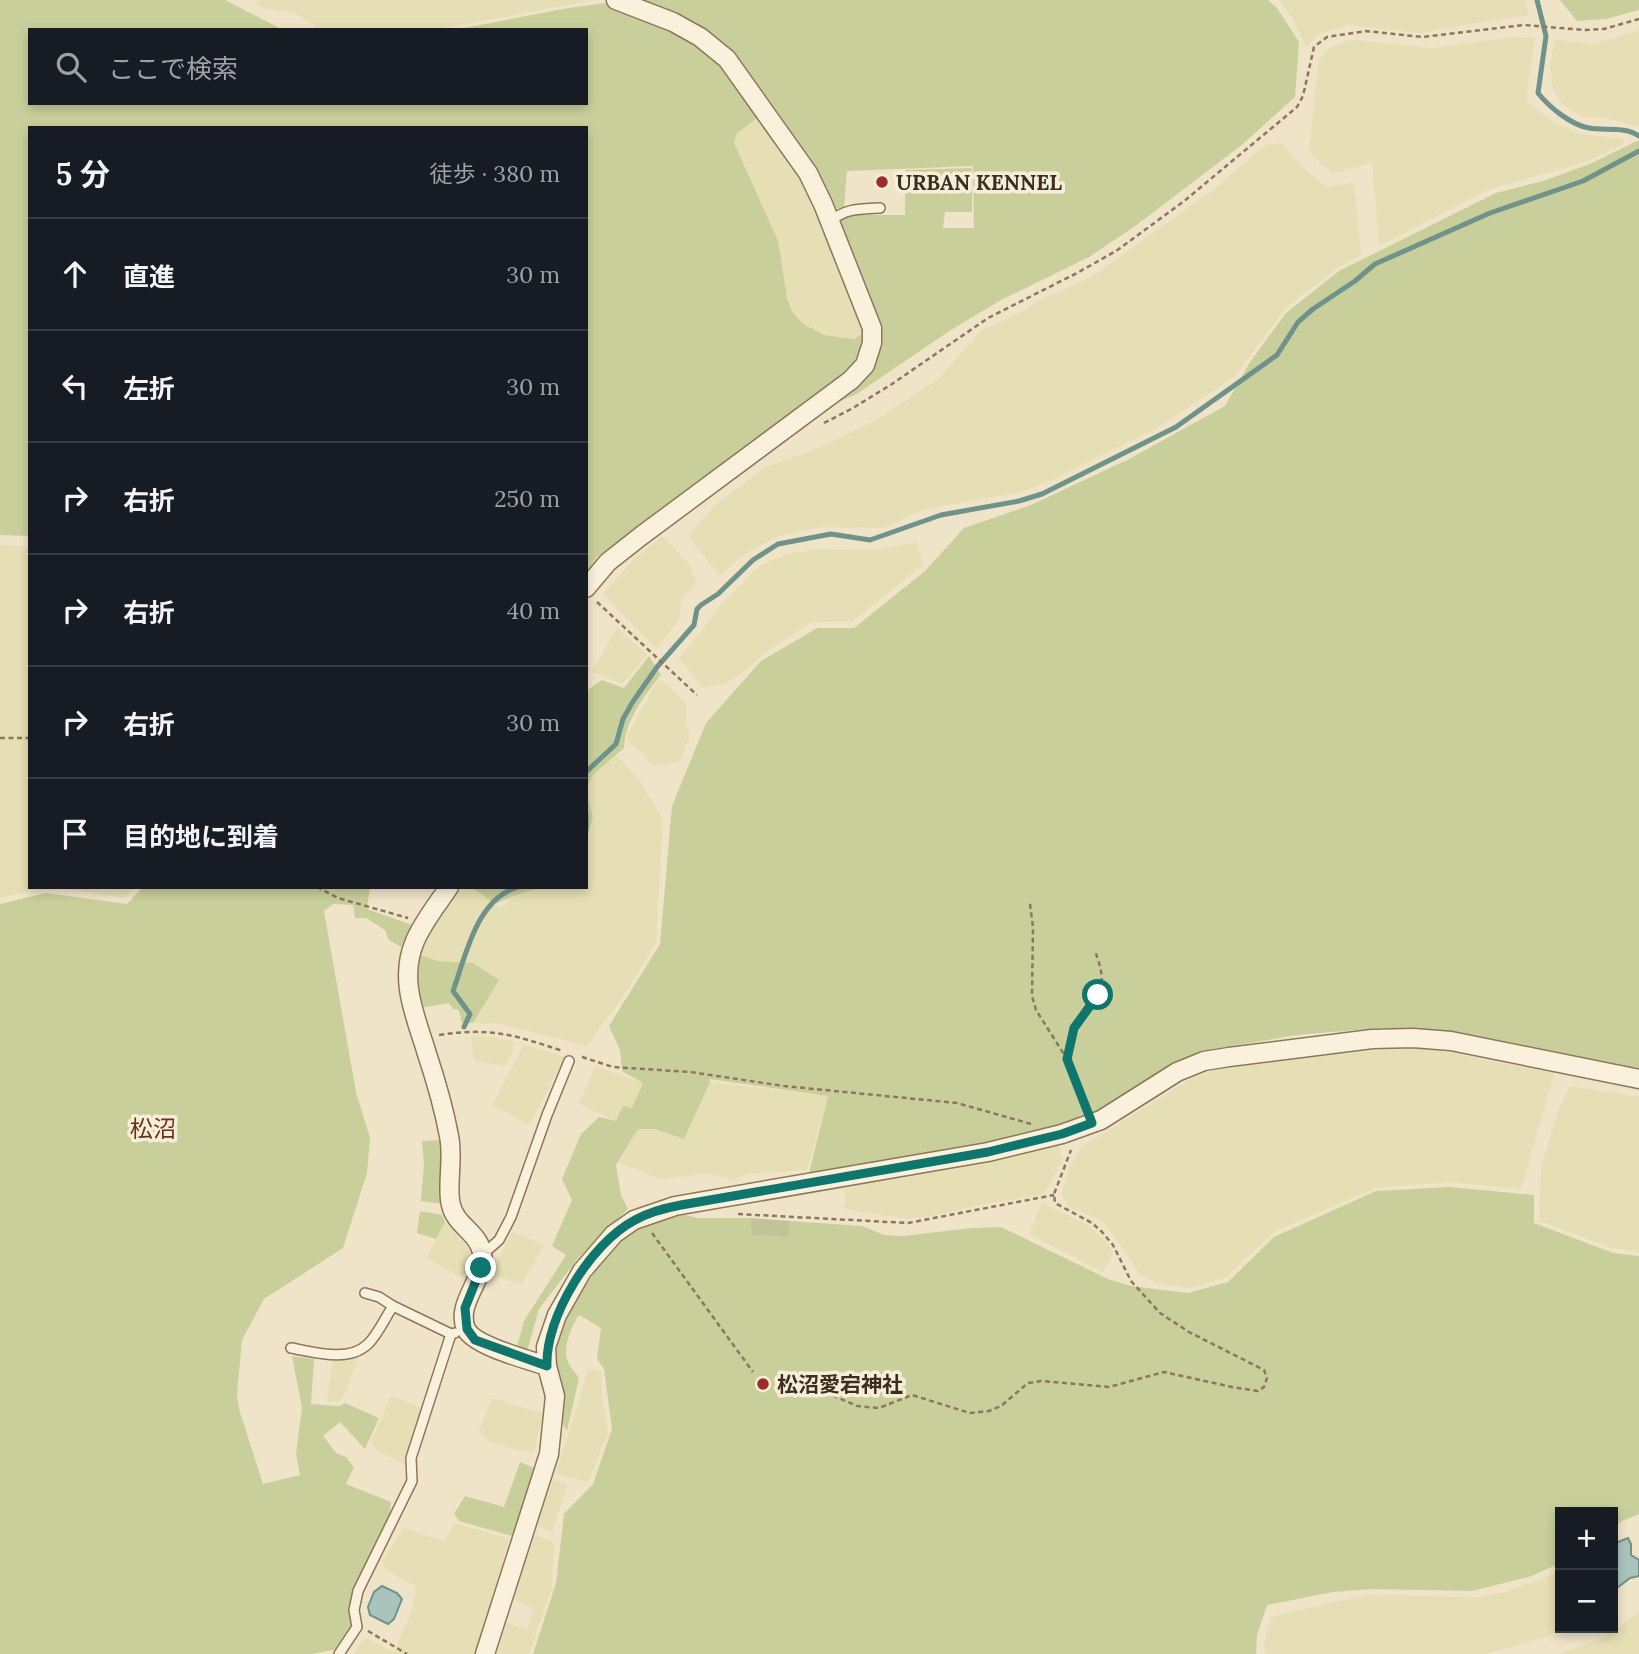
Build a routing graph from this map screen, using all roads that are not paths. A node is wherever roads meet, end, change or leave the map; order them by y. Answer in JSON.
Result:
{"nodes":[{"id":1,"x":616,"y":0,"type":"edge"},
{"id":2,"x":880,"y":208,"type":"dead end"},
{"id":3,"x":830,"y":222,"type":"junction"},
{"id":4,"x":591,"y":594,"type":"edge"},
{"id":5,"x":448,"y":889,"type":"edge"},
{"id":6,"x":572,"y":1058,"type":"road end"},
{"id":7,"x":1639,"y":1079,"type":"edge"},
{"id":8,"x":482,"y":1255,"type":"junction"},
{"id":9,"x":365,"y":1293,"type":"dead end"},
{"id":10,"x":393,"y":1306,"type":"junction"},
{"id":11,"x":459,"y":1332,"type":"junction"},
{"id":12,"x":291,"y":1348,"type":"dead end"},
{"id":13,"x":547,"y":1366,"type":"junction"},
{"id":14,"x":340,"y":1654,"type":"edge"},
{"id":15,"x":485,"y":1654,"type":"edge"}],
"edges":[{"from":1,"to":3,"type":"street"},
{"from":2,"to":3,"type":"lane"},
{"from":3,"to":4,"type":"street"},
{"from":5,"to":8,"type":"street"},
{"from":6,"to":8,"type":"lane"},
{"from":7,"to":13,"type":"street"},
{"from":8,"to":11,"type":"street"},
{"from":9,"to":10,"type":"lane"},
{"from":10,"to":11,"type":"lane"},
{"from":10,"to":12,"type":"lane"},
{"from":11,"to":13,"type":"street"},
{"from":11,"to":14,"type":"lane"},
{"from":13,"to":15,"type":"street"}]}
